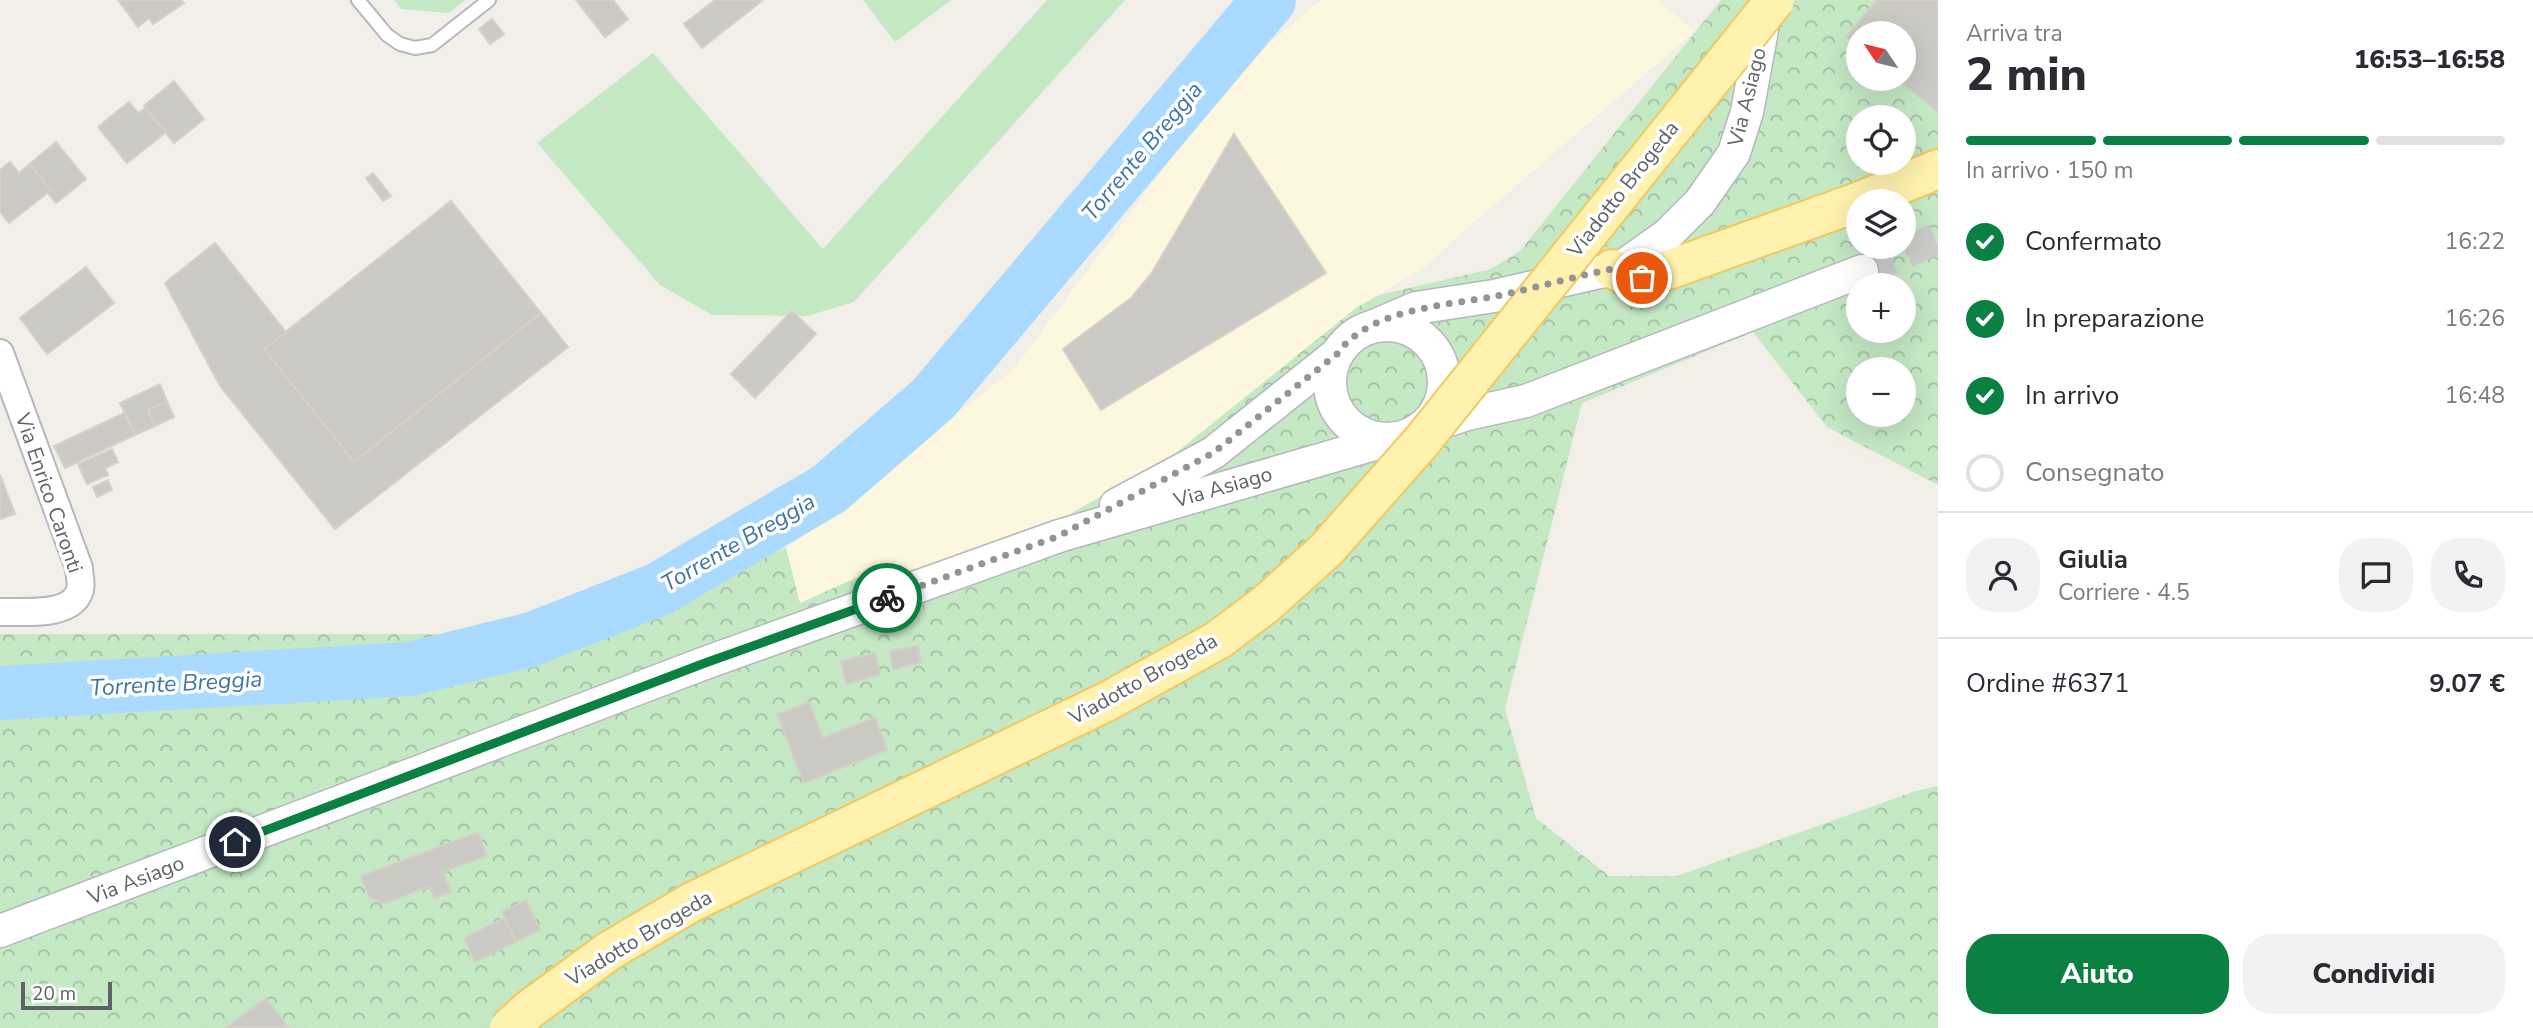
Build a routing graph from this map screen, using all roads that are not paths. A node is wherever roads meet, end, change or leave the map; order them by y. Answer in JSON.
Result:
{"nodes":[{"id":1,"x":358,"y":0,"type":"edge"},
{"id":2,"x":489,"y":0,"type":"edge"},
{"id":3,"x":1767,"y":0,"type":"edge"},
{"id":4,"x":1775,"y":0,"type":"edge"},
{"id":5,"x":1938,"y":169,"type":"edge"},
{"id":6,"x":1889,"y":189,"type":"edge"},
{"id":7,"x":1846,"y":206,"type":"edge"},
{"id":8,"x":1612,"y":269,"type":"junction"},
{"id":9,"x":1862,"y":271,"type":"tunnel mouth"},
{"id":10,"x":1372,"y":327,"type":"junction"},
{"id":11,"x":0,"y":354,"type":"edge"},
{"id":12,"x":1337,"y":354,"type":"junction"},
{"id":13,"x":1420,"y":430,"type":"junction"},
{"id":14,"x":1388,"y":440,"type":"junction"},
{"id":15,"x":1059,"y":536,"type":"junction"},
{"id":16,"x":0,"y":612,"type":"edge"},
{"id":17,"x":0,"y":931,"type":"edge"},
{"id":18,"x":509,"y":1028,"type":"edge"}],
"edges":[{"from":1,"to":2,"type":"lane"},
{"from":3,"to":8,"type":"street","name":"Via Asiago"},
{"from":4,"to":18,"type":"main road","name":"Viadotto Brogeda","bridge":true},
{"from":5,"to":6,"type":"main road"},
{"from":7,"to":8,"type":"main road"},
{"from":8,"to":10,"type":"street","name":"Via Asiago"},
{"from":9,"to":13,"type":"street"},
{"from":10,"to":12,"type":"street"},
{"from":10,"to":13,"type":"street"},
{"from":11,"to":16,"type":"street","name":"Via Enrico Caronti"},
{"from":12,"to":14,"type":"street"},
{"from":12,"to":15,"type":"street","name":"Via Asiago"},
{"from":13,"to":14,"type":"street"},
{"from":14,"to":15,"type":"street","name":"Via Asiago"},
{"from":15,"to":17,"type":"street","name":"Via Asiago"}]}
